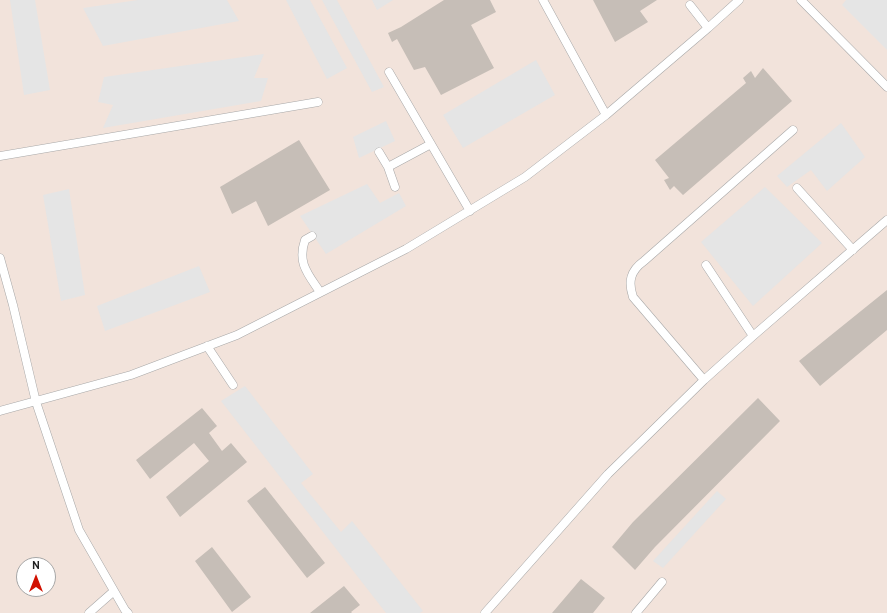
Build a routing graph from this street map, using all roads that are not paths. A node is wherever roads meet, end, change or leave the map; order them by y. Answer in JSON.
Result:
{"nodes":[{"id":1,"x":543,"y":0,"type":"edge"},
{"id":2,"x":739,"y":0,"type":"edge"},
{"id":3,"x":801,"y":0,"type":"edge"},
{"id":4,"x":690,"y":5,"type":"dead end"},
{"id":5,"x":708,"y":28,"type":"junction"},
{"id":6,"x":389,"y":72,"type":"dead end"},
{"id":7,"x":887,"y":87,"type":"edge"},
{"id":8,"x":318,"y":102,"type":"dead end"},
{"id":9,"x":606,"y":115,"type":"junction"},
{"id":10,"x":793,"y":130,"type":"dead end"},
{"id":11,"x":431,"y":144,"type":"junction"},
{"id":12,"x":380,"y":152,"type":"dead end"},
{"id":13,"x":0,"y":156,"type":"edge"},
{"id":14,"x":388,"y":167,"type":"junction"},
{"id":15,"x":395,"y":186,"type":"dead end"},
{"id":16,"x":797,"y":188,"type":"dead end"},
{"id":17,"x":470,"y":211,"type":"junction"},
{"id":18,"x":887,"y":220,"type":"edge"},
{"id":19,"x":312,"y":236,"type":"dead end"},
{"id":20,"x":853,"y":250,"type":"junction"},
{"id":21,"x":0,"y":258,"type":"edge"},
{"id":22,"x":706,"y":265,"type":"dead end"},
{"id":23,"x":320,"y":292,"type":"junction"},
{"id":24,"x":753,"y":336,"type":"junction"},
{"id":25,"x":207,"y":346,"type":"junction"},
{"id":26,"x":704,"y":380,"type":"junction"},
{"id":27,"x":233,"y":386,"type":"dead end"},
{"id":28,"x":36,"y":402,"type":"junction"},
{"id":29,"x":0,"y":411,"type":"edge"},
{"id":30,"x":662,"y":582,"type":"dead end"},
{"id":31,"x":114,"y":591,"type":"junction"},
{"id":32,"x":89,"y":613,"type":"edge"},
{"id":33,"x":128,"y":613,"type":"edge"},
{"id":34,"x":485,"y":613,"type":"edge"},
{"id":35,"x":636,"y":613,"type":"edge"}],
"edges":[{"from":1,"to":9,"type":"lane"},
{"from":2,"to":5,"type":"lane"},
{"from":3,"to":7,"type":"lane"},
{"from":4,"to":5,"type":"lane"},
{"from":5,"to":9,"type":"lane"},
{"from":6,"to":11,"type":"lane"},
{"from":8,"to":13,"type":"lane"},
{"from":9,"to":17,"type":"lane"},
{"from":10,"to":26,"type":"lane"},
{"from":11,"to":14,"type":"lane"},
{"from":11,"to":17,"type":"lane"},
{"from":12,"to":14,"type":"lane"},
{"from":14,"to":15,"type":"lane"},
{"from":16,"to":20,"type":"lane"},
{"from":17,"to":23,"type":"lane"},
{"from":18,"to":20,"type":"lane"},
{"from":19,"to":23,"type":"lane"},
{"from":20,"to":24,"type":"lane"},
{"from":21,"to":28,"type":"lane"},
{"from":22,"to":24,"type":"lane"},
{"from":23,"to":25,"type":"lane"},
{"from":24,"to":26,"type":"lane"},
{"from":25,"to":27,"type":"lane"},
{"from":25,"to":28,"type":"lane"},
{"from":26,"to":34,"type":"lane"},
{"from":28,"to":29,"type":"lane"},
{"from":28,"to":31,"type":"lane"},
{"from":30,"to":35,"type":"lane"},
{"from":31,"to":32,"type":"lane"},
{"from":31,"to":33,"type":"lane"}]}
